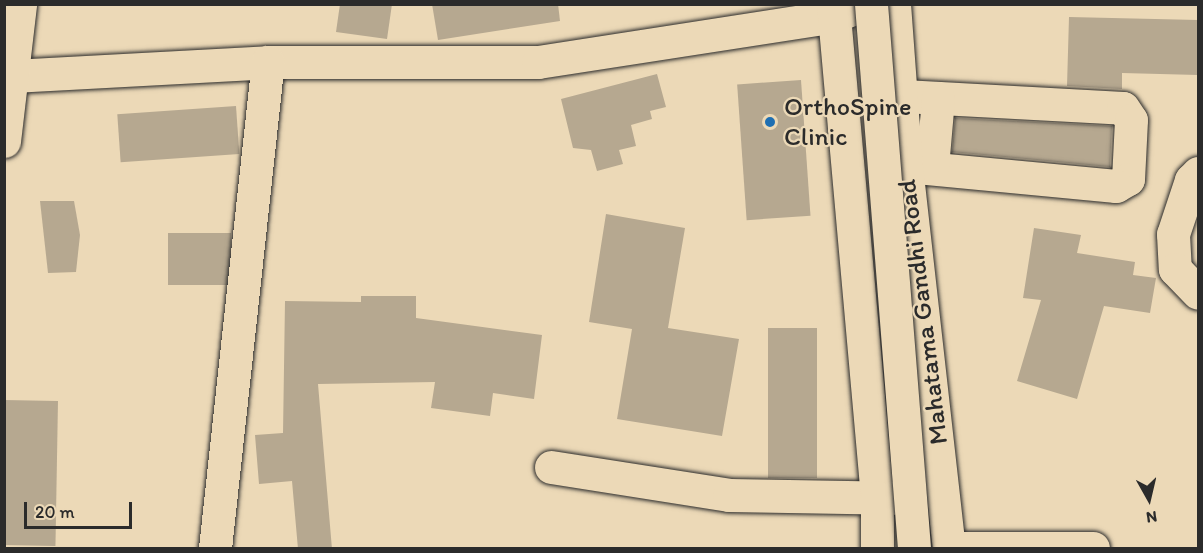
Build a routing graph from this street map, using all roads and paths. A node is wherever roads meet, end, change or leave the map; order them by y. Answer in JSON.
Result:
{"nodes":[{"id":1,"x":20,"y":4,"type":"edge"},
{"id":2,"x":866,"y":4,"type":"edge"},
{"id":3,"x":871,"y":4,"type":"edge"},
{"id":4,"x":894,"y":4,"type":"edge"},
{"id":5,"x":834,"y":10,"type":"edge"},
{"id":6,"x":268,"y":62,"type":"junction"},
{"id":7,"x":12,"y":76,"type":"junction"},
{"id":8,"x":903,"y":96,"type":"junction"},
{"id":9,"x":938,"y":98,"type":"junction"},
{"id":10,"x":4,"y":141,"type":"edge"},
{"id":11,"x":919,"y":167,"type":"junction"},
{"id":12,"x":1198,"y":173,"type":"edge"},
{"id":13,"x":1198,"y":293,"type":"edge"},
{"id":14,"x":551,"y":467,"type":"dead end"},
{"id":15,"x":877,"y":496,"type":"junction"},
{"id":16,"x":945,"y":500,"type":"junction"},
{"id":17,"x":949,"y":548,"type":"edge"},
{"id":18,"x":215,"y":549,"type":"edge"},
{"id":19,"x":877,"y":549,"type":"edge"},
{"id":20,"x":914,"y":549,"type":"edge"},
{"id":21,"x":1093,"y":549,"type":"edge"}],
"edges":[{"from":1,"to":7,"type":"street"},
{"from":2,"to":5,"type":"street"},
{"from":3,"to":20,"type":"street","bridge":true},
{"from":4,"to":8,"type":"street","name":"Mahatama Gandhi Road"},
{"from":5,"to":6,"type":"street"},
{"from":5,"to":15,"type":"street"},
{"from":6,"to":7,"type":"street"},
{"from":6,"to":18,"type":"street"},
{"from":7,"to":10,"type":"street"},
{"from":8,"to":9,"type":"street"},
{"from":8,"to":11,"type":"street","name":"Mahatama Gandhi Road"},
{"from":9,"to":11,"type":"street"},
{"from":9,"to":11,"type":"street"},
{"from":11,"to":16,"type":"street","name":"Mahatama Gandhi Road"},
{"from":12,"to":13,"type":"street"},
{"from":14,"to":15,"type":"street"},
{"from":15,"to":16,"type":"street"},
{"from":15,"to":19,"type":"street"},
{"from":16,"to":17,"type":"street","name":"Mahatama Gandhi Road"},
{"from":17,"to":21,"type":"street"}]}
